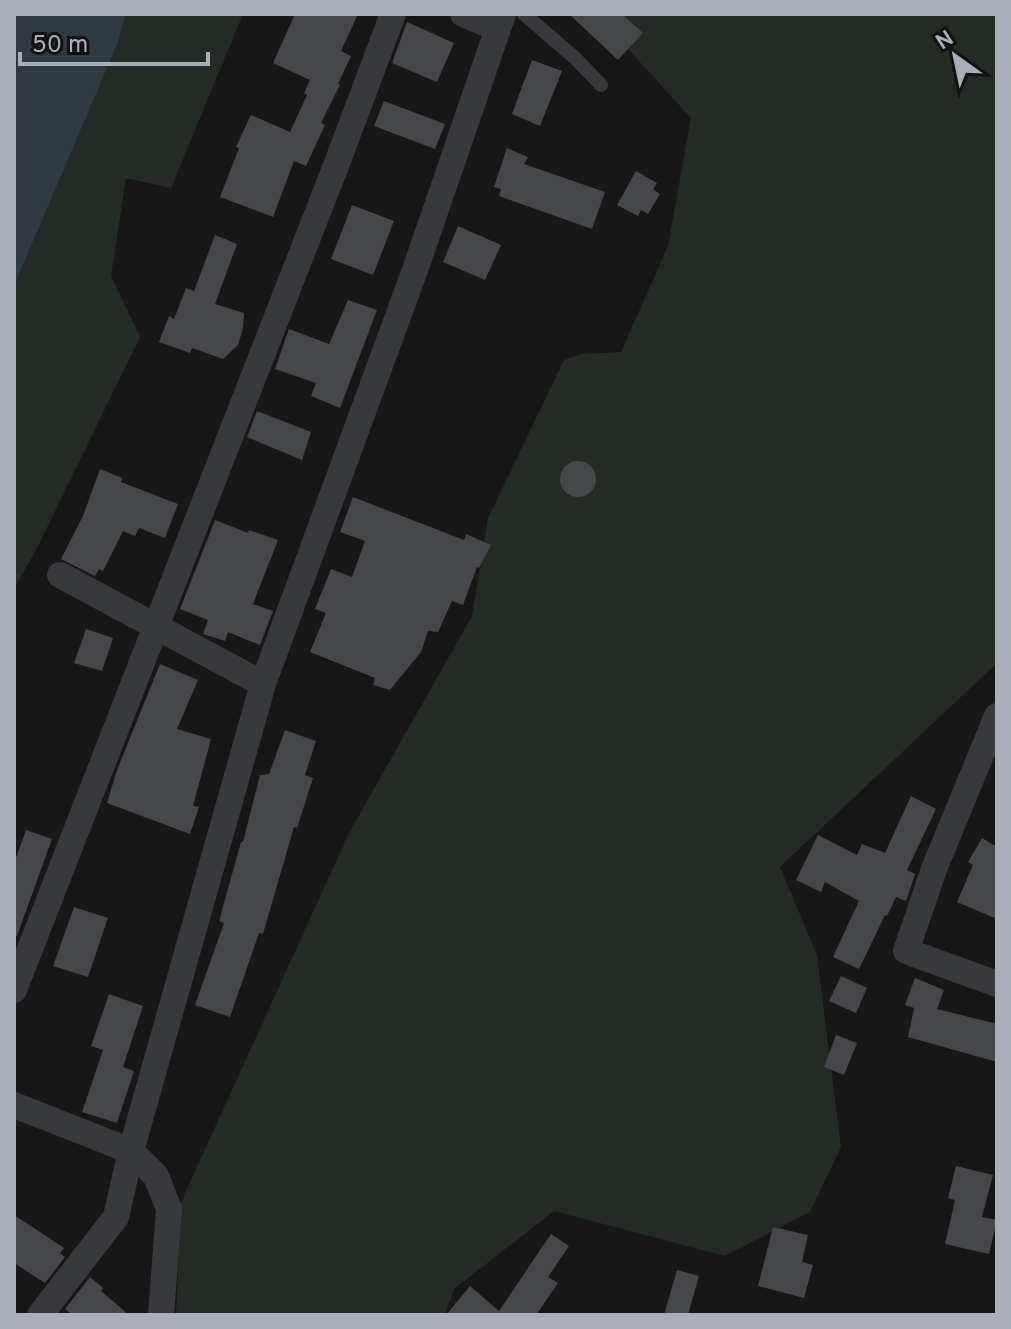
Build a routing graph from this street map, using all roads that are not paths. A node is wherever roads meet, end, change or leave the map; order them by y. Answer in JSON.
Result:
{"nodes":[{"id":1,"x":393,"y":14,"type":"edge"},
{"id":2,"x":463,"y":14,"type":"edge"},
{"id":3,"x":524,"y":14,"type":"edge"},
{"id":4,"x":500,"y":21,"type":"edge"},
{"id":5,"x":601,"y":85,"type":"dead end"},
{"id":6,"x":60,"y":575,"type":"dead end"},
{"id":7,"x":156,"y":626,"type":"junction"},
{"id":8,"x":263,"y":684,"type":"junction"},
{"id":9,"x":997,"y":716,"type":"edge"},
{"id":10,"x":997,"y":984,"type":"edge"},
{"id":11,"x":14,"y":990,"type":"edge"},
{"id":12,"x":14,"y":1105,"type":"edge"},
{"id":13,"x":131,"y":1151,"type":"junction"},
{"id":14,"x":40,"y":1315,"type":"edge"},
{"id":15,"x":161,"y":1315,"type":"edge"}],
"edges":[{"from":1,"to":7,"type":"street"},
{"from":2,"to":4,"type":"street"},
{"from":3,"to":5,"type":"lane"},
{"from":4,"to":8,"type":"street"},
{"from":6,"to":7,"type":"street"},
{"from":7,"to":8,"type":"street"},
{"from":7,"to":11,"type":"street"},
{"from":8,"to":13,"type":"street"},
{"from":9,"to":10,"type":"street"},
{"from":12,"to":13,"type":"street"},
{"from":13,"to":14,"type":"street"},
{"from":13,"to":15,"type":"street"}]}
